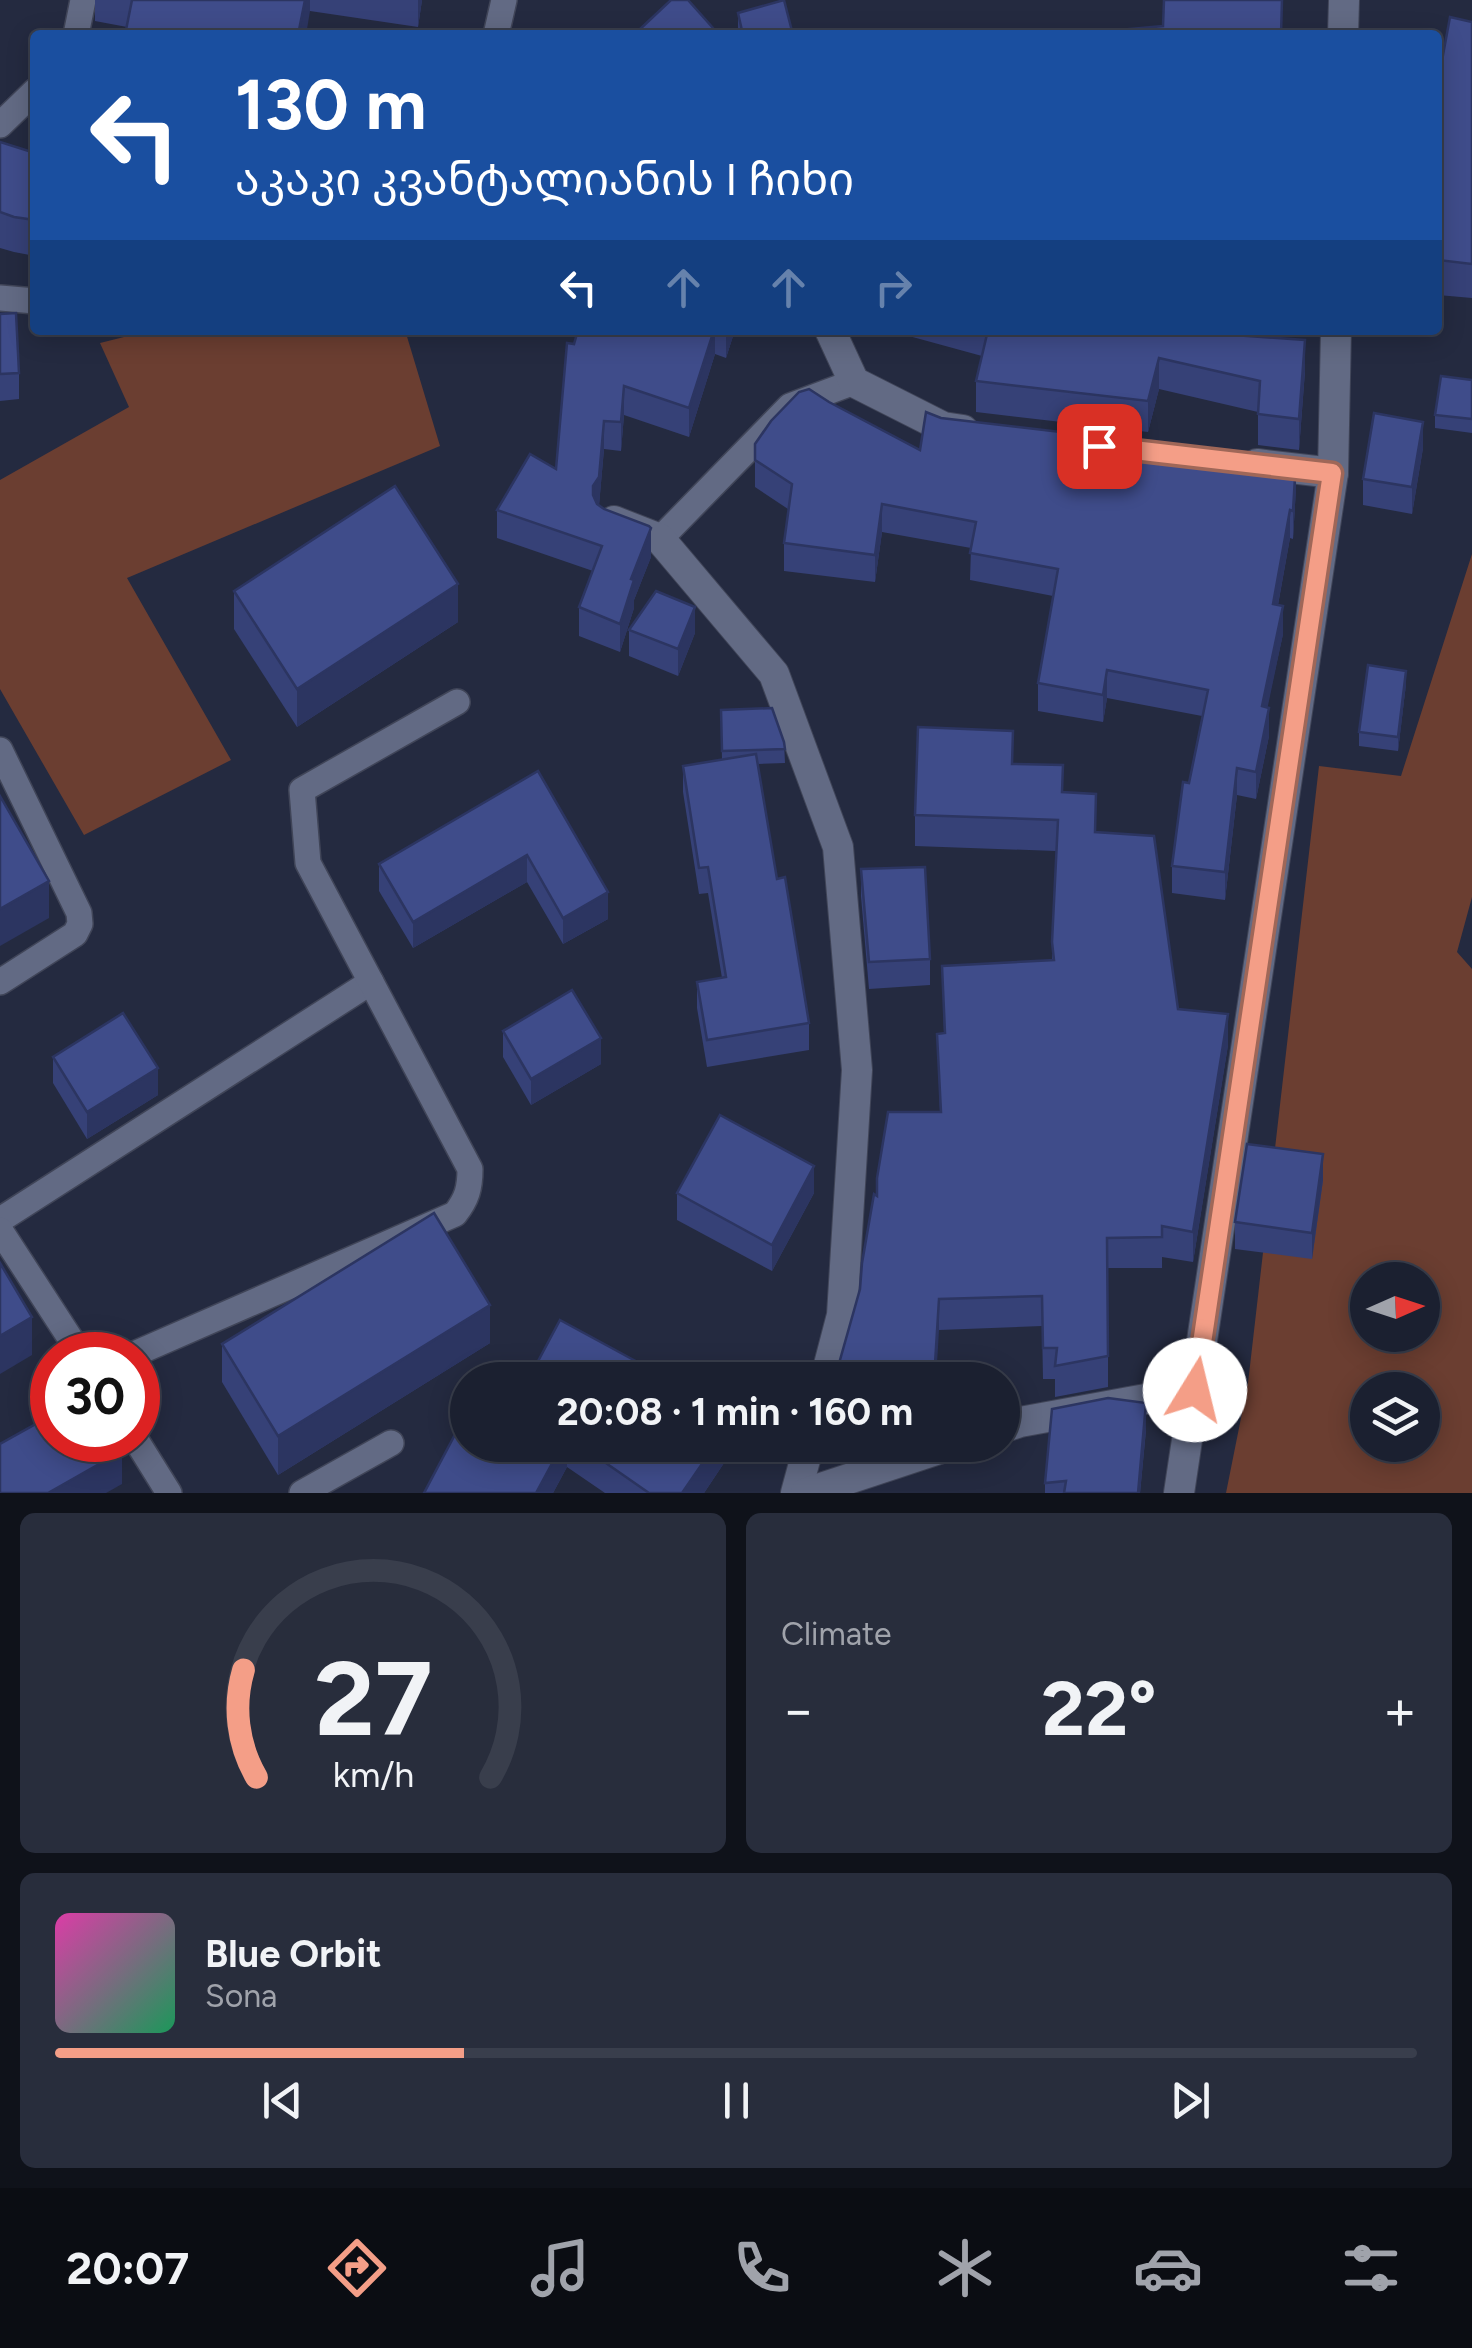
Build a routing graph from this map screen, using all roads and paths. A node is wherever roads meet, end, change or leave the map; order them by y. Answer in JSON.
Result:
{"nodes":[{"id":1,"x":83,"y":0,"type":"edge"},
{"id":2,"x":504,"y":0,"type":"edge"},
{"id":3,"x":1344,"y":0,"type":"edge"},
{"id":4,"x":77,"y":30,"type":"edge"},
{"id":5,"x":497,"y":30,"type":"edge"},
{"id":6,"x":1343,"y":30,"type":"edge"},
{"id":7,"x":30,"y":96,"type":"edge"},
{"id":8,"x":0,"y":125,"type":"edge"},
{"id":9,"x":0,"y":298,"type":"edge"},
{"id":10,"x":30,"y":301,"type":"edge"},
{"id":11,"x":832,"y":335,"type":"edge"},
{"id":12,"x":1336,"y":335,"type":"edge"},
{"id":13,"x":854,"y":382,"type":"junction"},
{"id":14,"x":982,"y":432,"type":"edge"},
{"id":15,"x":1235,"y":462,"type":"edge"},
{"id":16,"x":1332,"y":473,"type":"junction"},
{"id":17,"x":611,"y":520,"type":"edge"},
{"id":18,"x":660,"y":539,"type":"junction"},
{"id":19,"x":457,"y":702,"type":"dead end"},
{"id":20,"x":0,"y":750,"type":"edge"},
{"id":21,"x":0,"y":982,"type":"edge"},
{"id":22,"x":371,"y":982,"type":"junction"},
{"id":23,"x":0,"y":1220,"type":"edge"},
{"id":24,"x":0,"y":1230,"type":"edge"},
{"id":25,"x":66,"y":1332,"type":"edge"},
{"id":26,"x":160,"y":1343,"type":"edge"},
{"id":27,"x":830,"y":1362,"type":"edge"},
{"id":28,"x":1195,"y":1390,"type":"junction"},
{"id":29,"x":1020,"y":1422,"type":"edge"},
{"id":30,"x":390,"y":1442,"type":"dead end"},
{"id":31,"x":150,"y":1462,"type":"edge"},
{"id":32,"x":804,"y":1462,"type":"edge"},
{"id":33,"x":900,"y":1462,"type":"edge"},
{"id":34,"x":169,"y":1493,"type":"edge"},
{"id":35,"x":302,"y":1493,"type":"edge"},
{"id":36,"x":796,"y":1493,"type":"edge"},
{"id":37,"x":806,"y":1493,"type":"edge"},
{"id":38,"x":1179,"y":1493,"type":"edge"}],
"edges":[{"from":1,"to":4,"type":"lane"},
{"from":2,"to":5,"type":"lane"},
{"from":3,"to":6,"type":"street"},
{"from":7,"to":8,"type":"lane"},
{"from":9,"to":10,"type":"lane"},
{"from":11,"to":13,"type":"street"},
{"from":12,"to":16,"type":"street"},
{"from":13,"to":14,"type":"street"},
{"from":13,"to":18,"type":"lane"},
{"from":15,"to":16,"type":"street"},
{"from":16,"to":28,"type":"street"},
{"from":17,"to":18,"type":"street"},
{"from":18,"to":27,"type":"street"},
{"from":19,"to":22,"type":"lane"},
{"from":20,"to":21,"type":"lane"},
{"from":22,"to":23,"type":"lane"},
{"from":22,"to":26,"type":"lane"},
{"from":24,"to":25,"type":"lane"},
{"from":28,"to":29,"type":"street"},
{"from":28,"to":38,"type":"street"},
{"from":30,"to":35,"type":"lane"},
{"from":31,"to":34,"type":"lane"},
{"from":32,"to":36,"type":"street"},
{"from":33,"to":37,"type":"street"}]}
